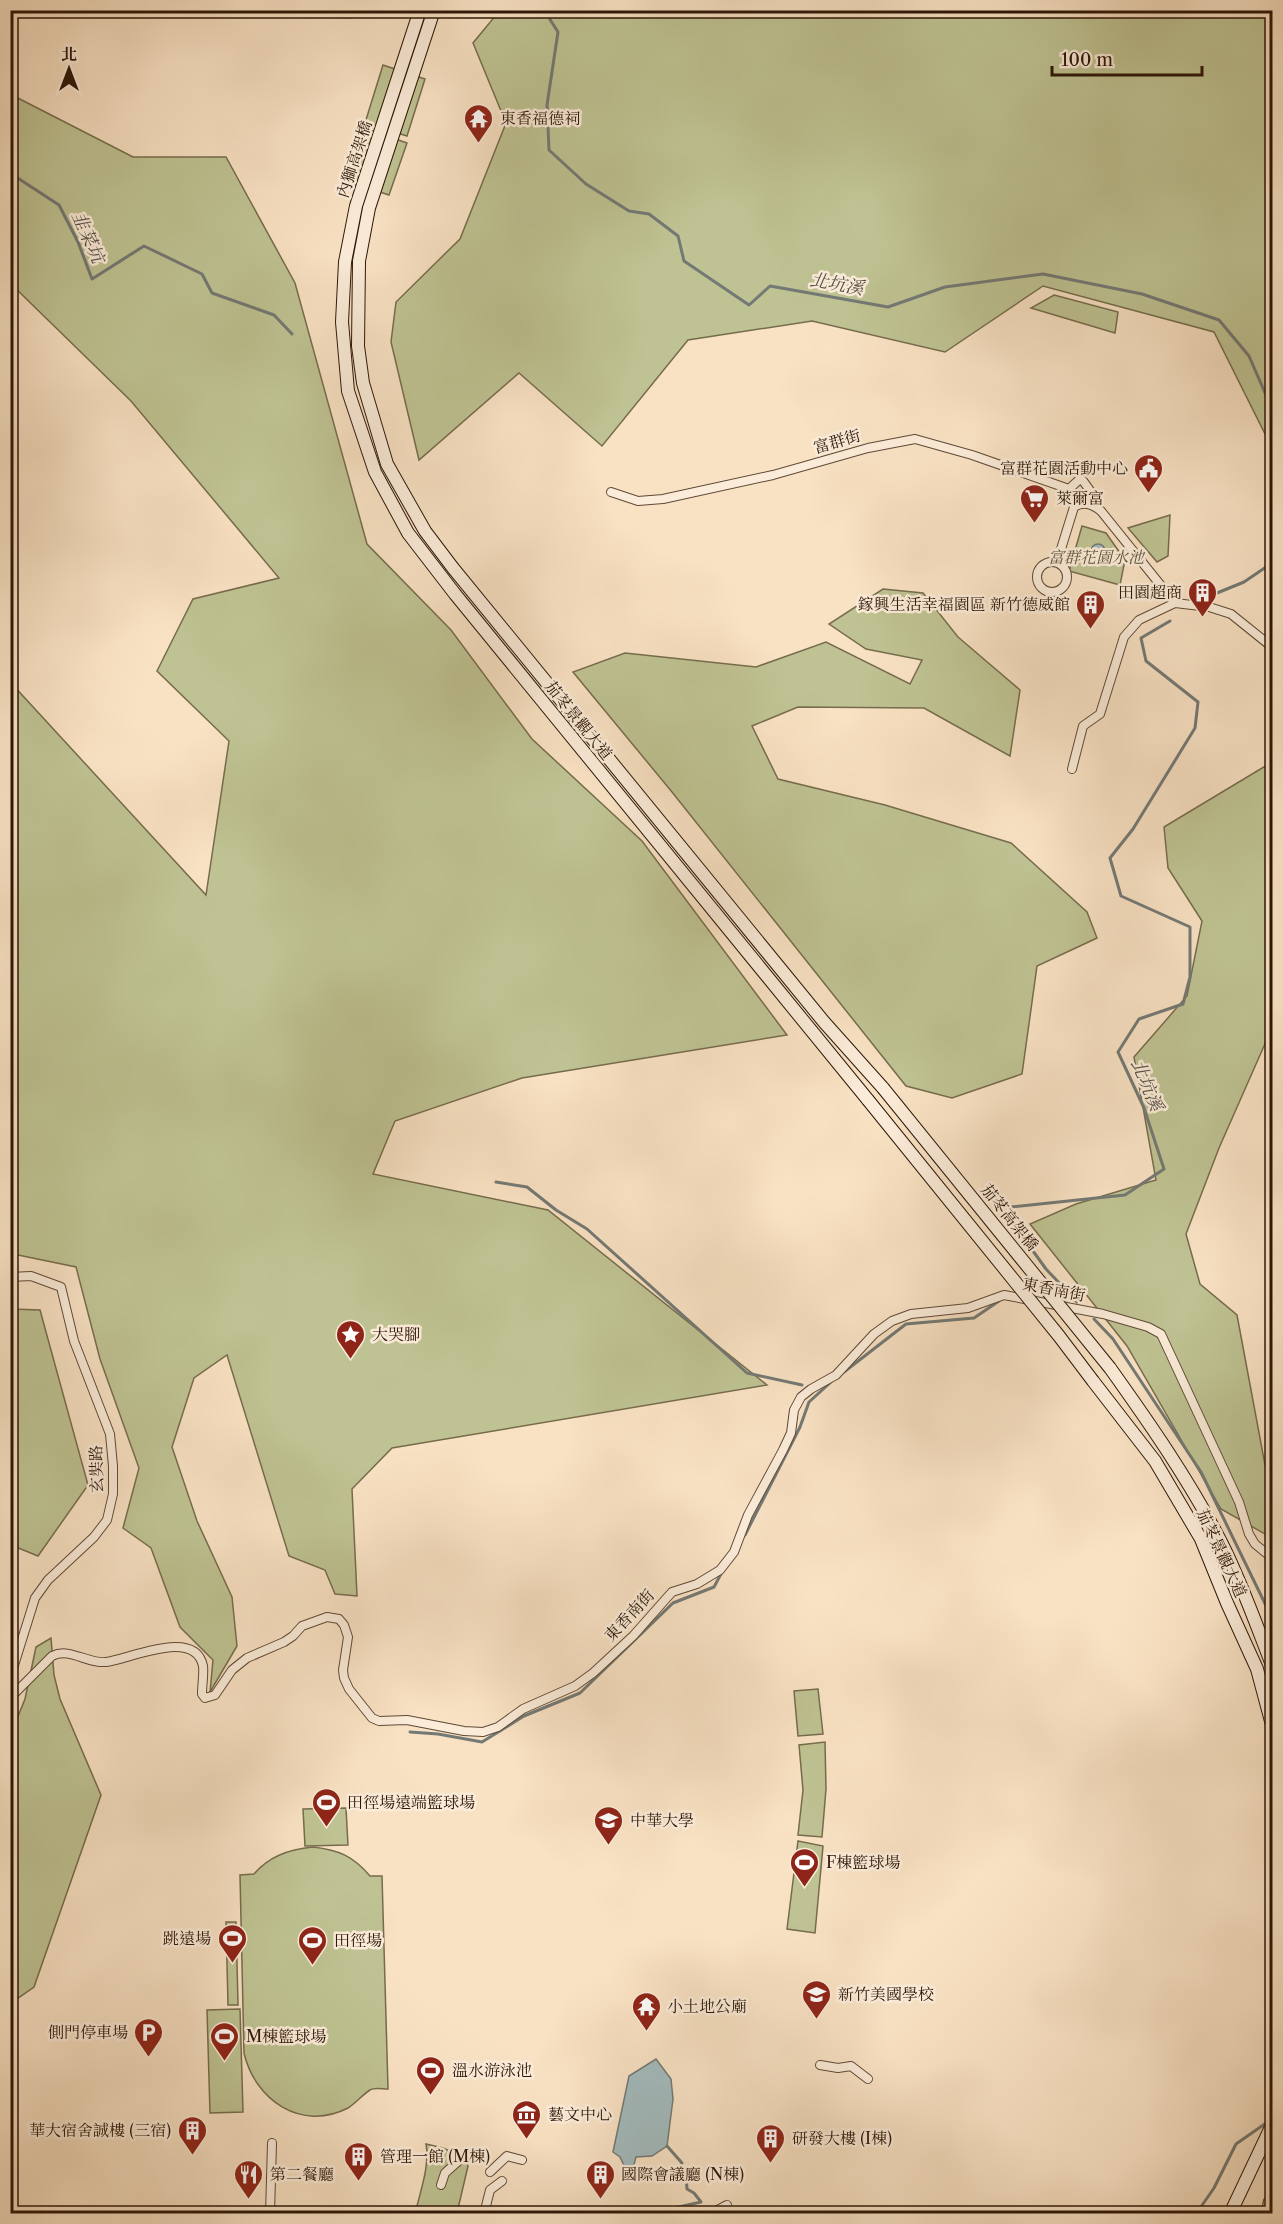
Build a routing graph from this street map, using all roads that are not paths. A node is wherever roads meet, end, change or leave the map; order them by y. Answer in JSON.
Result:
{"nodes":[{"id":1,"x":420,"y":10,"type":"edge"},
{"id":2,"x":434,"y":10,"type":"edge"},
{"id":3,"x":342,"y":322,"type":"joint"},
{"id":4,"x":357,"y":322,"type":"joint"},
{"id":5,"x":1069,"y":489,"type":"junction"},
{"id":6,"x":611,"y":492,"type":"dead end"},
{"id":7,"x":1080,"y":504,"type":"junction"},
{"id":8,"x":1092,"y":504,"type":"junction"},
{"id":9,"x":1057,"y":562,"type":"dead end"},
{"id":10,"x":1175,"y":603,"type":"junction"},
{"id":11,"x":1272,"y":646,"type":"edge"},
{"id":12,"x":1071,"y":769,"type":"dead end"},
{"id":13,"x":883,"y":1088,"type":"joint"},
{"id":14,"x":10,"y":1277,"type":"edge"},
{"id":15,"x":1110,"y":1368,"type":"joint"},
{"id":16,"x":1272,"y":1558,"type":"edge"},
{"id":17,"x":1272,"y":1665,"type":"edge"},
{"id":18,"x":10,"y":1678,"type":"edge"},
{"id":19,"x":10,"y":1698,"type":"edge"},
{"id":20,"x":1272,"y":1725,"type":"edge"},
{"id":21,"x":820,"y":2064,"type":"dead end"},
{"id":22,"x":868,"y":2079,"type":"dead end"},
{"id":23,"x":1272,"y":2125,"type":"edge"},
{"id":24,"x":272,"y":2143,"type":"dead end"},
{"id":25,"x":463,"y":2157,"type":"dead end"},
{"id":26,"x":522,"y":2160,"type":"dead end"},
{"id":27,"x":490,"y":2172,"type":"dead end"},
{"id":28,"x":502,"y":2181,"type":"dead end"},
{"id":29,"x":441,"y":2185,"type":"dead end"},
{"id":30,"x":728,"y":2205,"type":"dead end"},
{"id":31,"x":270,"y":2214,"type":"edge"},
{"id":32,"x":484,"y":2214,"type":"edge"},
{"id":33,"x":710,"y":2214,"type":"edge"},
{"id":34,"x":1230,"y":2214,"type":"edge"}],
"edges":[{"from":1,"to":3,"type":"street","name":"內獅高架橋"},
{"from":2,"to":4,"type":"street","name":"內獅高架橋"},
{"from":3,"to":20,"type":"street","name":"茄苳景觀大道","bridge":true},
{"from":4,"to":13,"type":"street","name":"茄苳景觀大道"},
{"from":5,"to":6,"type":"street","name":"富群街"},
{"from":5,"to":7,"type":"street"},
{"from":5,"to":8,"type":"street"},
{"from":7,"to":8,"type":"street"},
{"from":7,"to":9,"type":"street"},
{"from":8,"to":10,"type":"street"},
{"from":10,"to":11,"type":"street"},
{"from":10,"to":12,"type":"street"},
{"from":13,"to":15,"type":"street","name":"茄苳高架橋","bridge":true},
{"from":14,"to":18,"type":"street","name":"玄奘路"},
{"from":15,"to":17,"type":"street","name":"茄苳景觀大道"},
{"from":16,"to":19,"type":"street","name":"東香南街"},
{"from":21,"to":22,"type":"street"},
{"from":23,"to":34,"type":"street"},
{"from":24,"to":31,"type":"street"},
{"from":25,"to":29,"type":"street"},
{"from":26,"to":27,"type":"street"},
{"from":28,"to":32,"type":"street"},
{"from":30,"to":33,"type":"street"}]}
